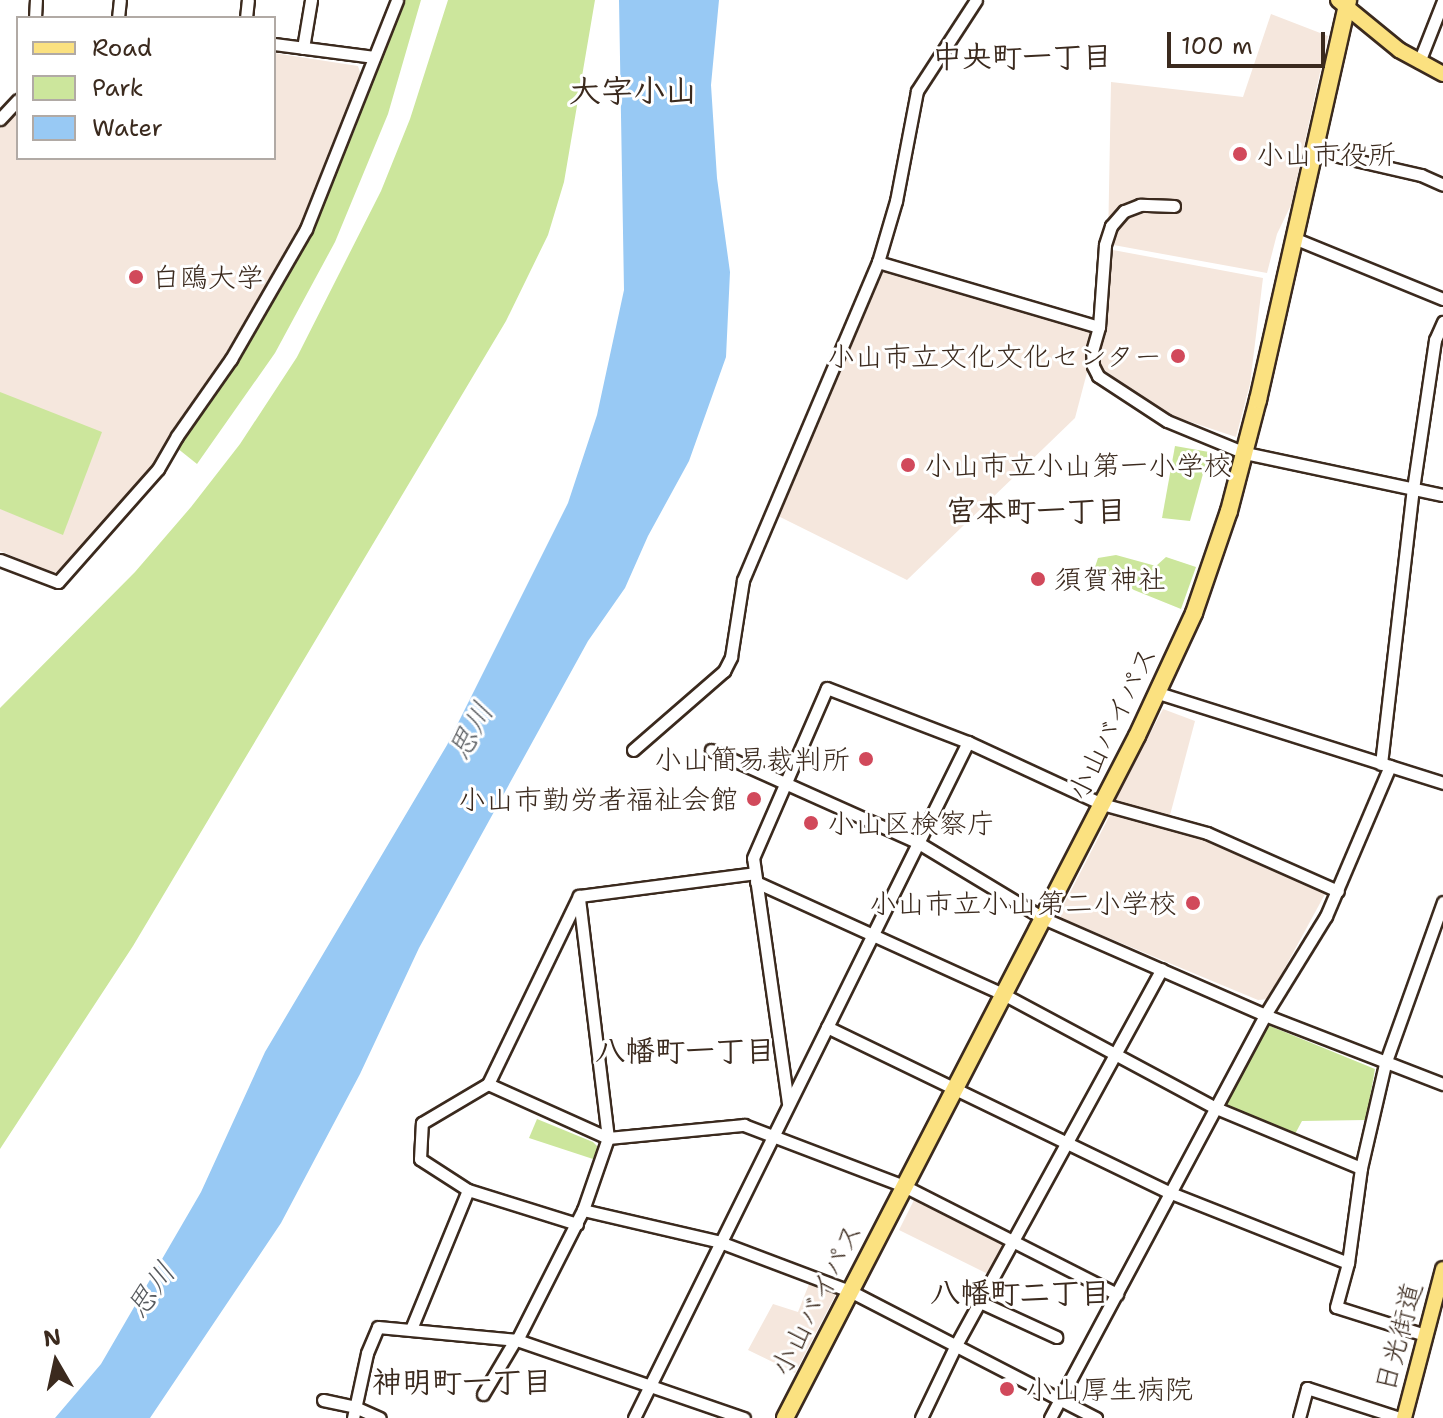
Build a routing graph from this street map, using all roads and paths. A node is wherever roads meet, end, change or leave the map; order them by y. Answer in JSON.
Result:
{"nodes":[{"id":1,"x":311,"y":0,"type":"edge"},
{"id":2,"x":397,"y":0,"type":"edge"},
{"id":3,"x":976,"y":0,"type":"edge"},
{"id":4,"x":1443,"y":1,"type":"edge"},
{"id":5,"x":1344,"y":2,"type":"edge"},
{"id":6,"x":276,"y":44,"type":"edge"},
{"id":7,"x":303,"y":48,"type":"junction"},
{"id":8,"x":374,"y":57,"type":"junction"},
{"id":9,"x":1419,"y":62,"type":"junction"},
{"id":10,"x":1443,"y":74,"type":"edge"},
{"id":11,"x":16,"y":102,"type":"edge"},
{"id":12,"x":0,"y":119,"type":"edge"},
{"id":13,"x":1316,"y":151,"type":"junction"},
{"id":14,"x":1443,"y":185,"type":"edge"},
{"id":15,"x":1174,"y":206,"type":"dead end"},
{"id":16,"x":1296,"y":239,"type":"junction"},
{"id":17,"x":878,"y":262,"type":"junction"},
{"id":18,"x":1443,"y":299,"type":"edge"},
{"id":19,"x":1443,"y":322,"type":"edge"},
{"id":20,"x":1099,"y":327,"type":"junction"},
{"id":21,"x":1245,"y":453,"type":"junction"},
{"id":22,"x":1413,"y":489,"type":"junction"},
{"id":23,"x":1443,"y":495,"type":"edge"},
{"id":24,"x":0,"y":560,"type":"edge"},
{"id":25,"x":1158,"y":693,"type":"junction"},
{"id":26,"x":968,"y":742,"type":"junction"},
{"id":27,"x":633,"y":750,"type":"dead end"},
{"id":28,"x":711,"y":750,"type":"dead end"},
{"id":29,"x":1386,"y":765,"type":"junction"},
{"id":30,"x":784,"y":781,"type":"junction"},
{"id":31,"x":1443,"y":783,"type":"edge"},
{"id":32,"x":1102,"y":804,"type":"junction"},
{"id":33,"x":917,"y":842,"type":"junction"},
{"id":34,"x":755,"y":877,"type":"junction"},
{"id":35,"x":1338,"y":891,"type":"junction"},
{"id":36,"x":579,"y":896,"type":"junction"},
{"id":37,"x":1443,"y":902,"type":"edge"},
{"id":38,"x":1043,"y":918,"type":"junction"},
{"id":39,"x":872,"y":934,"type":"junction"},
{"id":40,"x":1162,"y":969,"type":"junction"},
{"id":41,"x":1003,"y":994,"type":"junction"},
{"id":42,"x":1265,"y":1015,"type":"junction"},
{"id":43,"x":827,"y":1027,"type":"junction"},
{"id":44,"x":1114,"y":1053,"type":"junction"},
{"id":45,"x":1385,"y":1064,"type":"junction"},
{"id":46,"x":488,"y":1084,"type":"junction"},
{"id":47,"x":1443,"y":1084,"type":"edge"},
{"id":48,"x":954,"y":1089,"type":"junction"},
{"id":49,"x":788,"y":1103,"type":"junction"},
{"id":50,"x":1216,"y":1108,"type":"junction"},
{"id":51,"x":773,"y":1135,"type":"junction"},
{"id":52,"x":608,"y":1138,"type":"junction"},
{"id":53,"x":1066,"y":1144,"type":"junction"},
{"id":54,"x":1361,"y":1168,"type":"junction"},
{"id":55,"x":904,"y":1186,"type":"junction"},
{"id":56,"x":468,"y":1190,"type":"junction"},
{"id":57,"x":1171,"y":1193,"type":"junction"},
{"id":58,"x":583,"y":1210,"type":"junction"},
{"id":59,"x":577,"y":1224,"type":"junction"},
{"id":60,"x":720,"y":1242,"type":"junction"},
{"id":61,"x":1013,"y":1242,"type":"junction"},
{"id":62,"x":1348,"y":1263,"type":"junction"},
{"id":63,"x":1443,"y":1269,"type":"edge"},
{"id":64,"x":850,"y":1291,"type":"junction"},
{"id":65,"x":1117,"y":1294,"type":"junction"},
{"id":66,"x":980,"y":1302,"type":"junction"},
{"id":67,"x":1432,"y":1328,"type":"edge"},
{"id":68,"x":411,"y":1329,"type":"junction"},
{"id":69,"x":1056,"y":1337,"type":"dead end"},
{"id":70,"x":516,"y":1340,"type":"junction"},
{"id":71,"x":957,"y":1343,"type":"junction"},
{"id":72,"x":650,"y":1384,"type":"junction"},
{"id":73,"x":483,"y":1394,"type":"dead end"},
{"id":74,"x":323,"y":1400,"type":"dead end"},
{"id":75,"x":1060,"y":1400,"type":"junction"},
{"id":76,"x":354,"y":1412,"type":"edge"},
{"id":77,"x":380,"y":1418,"type":"edge"},
{"id":78,"x":634,"y":1418,"type":"edge"},
{"id":79,"x":744,"y":1418,"type":"edge"},
{"id":80,"x":785,"y":1418,"type":"edge"},
{"id":81,"x":921,"y":1418,"type":"edge"},
{"id":82,"x":1050,"y":1418,"type":"edge"},
{"id":83,"x":1096,"y":1418,"type":"edge"},
{"id":84,"x":1299,"y":1418,"type":"edge"},
{"id":85,"x":1402,"y":1418,"type":"edge"}],
"edges":[{"from":1,"to":7,"type":"street"},
{"from":2,"to":8,"type":"street"},
{"from":3,"to":17,"type":"street"},
{"from":4,"to":9,"type":"street"},
{"from":5,"to":9,"type":"main road"},
{"from":5,"to":13,"type":"highway","name":"小山バイパス"},
{"from":6,"to":7,"type":"street"},
{"from":7,"to":8,"type":"street"},
{"from":8,"to":24,"type":"street"},
{"from":9,"to":10,"type":"main road"},
{"from":11,"to":12,"type":"street"},
{"from":13,"to":14,"type":"street"},
{"from":13,"to":16,"type":"highway","name":"小山バイパス"},
{"from":15,"to":20,"type":"street"},
{"from":16,"to":18,"type":"street"},
{"from":16,"to":21,"type":"highway","name":"小山バイパス"},
{"from":17,"to":20,"type":"street"},
{"from":17,"to":27,"type":"street"},
{"from":19,"to":22,"type":"street"},
{"from":20,"to":21,"type":"street"},
{"from":21,"to":22,"type":"street"},
{"from":21,"to":25,"type":"highway","name":"小山バイパス"},
{"from":22,"to":23,"type":"street"},
{"from":22,"to":29,"type":"street"},
{"from":25,"to":29,"type":"street"},
{"from":25,"to":32,"type":"highway","name":"小山バイパス"},
{"from":26,"to":30,"type":"street"},
{"from":26,"to":32,"type":"street"},
{"from":26,"to":33,"type":"street"},
{"from":28,"to":30,"type":"street"},
{"from":29,"to":31,"type":"street"},
{"from":29,"to":35,"type":"street"},
{"from":30,"to":33,"type":"street"},
{"from":30,"to":34,"type":"street"},
{"from":32,"to":35,"type":"street"},
{"from":32,"to":38,"type":"highway","name":"小山バイパス"},
{"from":33,"to":38,"type":"street"},
{"from":33,"to":39,"type":"street"},
{"from":34,"to":36,"type":"street"},
{"from":34,"to":39,"type":"street"},
{"from":34,"to":49,"type":"street"},
{"from":35,"to":42,"type":"street"},
{"from":36,"to":46,"type":"street"},
{"from":36,"to":52,"type":"street"},
{"from":37,"to":45,"type":"street"},
{"from":38,"to":40,"type":"street"},
{"from":38,"to":41,"type":"highway","name":"小山バイパス"},
{"from":39,"to":41,"type":"street"},
{"from":39,"to":43,"type":"street"},
{"from":40,"to":42,"type":"street"},
{"from":40,"to":44,"type":"street"},
{"from":41,"to":44,"type":"street"},
{"from":41,"to":48,"type":"highway","name":"小山バイパス"},
{"from":42,"to":45,"type":"street"},
{"from":42,"to":50,"type":"street"},
{"from":43,"to":48,"type":"street"},
{"from":43,"to":49,"type":"street"},
{"from":44,"to":50,"type":"street"},
{"from":44,"to":53,"type":"street"},
{"from":45,"to":47,"type":"street"},
{"from":45,"to":54,"type":"street"},
{"from":46,"to":52,"type":"street"},
{"from":46,"to":56,"type":"street"},
{"from":48,"to":53,"type":"street"},
{"from":48,"to":55,"type":"highway","name":"小山バイパス"},
{"from":49,"to":51,"type":"street"},
{"from":50,"to":54,"type":"street"},
{"from":50,"to":57,"type":"street"},
{"from":51,"to":52,"type":"street"},
{"from":51,"to":55,"type":"street"},
{"from":51,"to":60,"type":"street"},
{"from":52,"to":58,"type":"street"},
{"from":53,"to":57,"type":"street"},
{"from":53,"to":61,"type":"street"},
{"from":54,"to":62,"type":"street"},
{"from":55,"to":61,"type":"street"},
{"from":55,"to":64,"type":"highway","name":"小山バイパス"},
{"from":56,"to":59,"type":"street"},
{"from":56,"to":68,"type":"street"},
{"from":57,"to":62,"type":"street"},
{"from":57,"to":65,"type":"street"},
{"from":58,"to":59,"type":"street"},
{"from":58,"to":60,"type":"street"},
{"from":59,"to":70,"type":"street"},
{"from":60,"to":64,"type":"street"},
{"from":60,"to":72,"type":"street"},
{"from":61,"to":65,"type":"street"},
{"from":61,"to":66,"type":"street"},
{"from":62,"to":67,"type":"street"},
{"from":63,"to":67,"type":"main road","name":"日光街道"},
{"from":64,"to":71,"type":"street"},
{"from":64,"to":80,"type":"highway","name":"小山バイパス"},
{"from":65,"to":75,"type":"street"},
{"from":66,"to":69,"type":"street"},
{"from":66,"to":71,"type":"street"},
{"from":67,"to":85,"type":"main road","name":"日光街道"},
{"from":68,"to":70,"type":"street"},
{"from":68,"to":76,"type":"street"},
{"from":70,"to":72,"type":"street"},
{"from":70,"to":73,"type":"street"},
{"from":71,"to":75,"type":"street"},
{"from":71,"to":81,"type":"street"},
{"from":72,"to":78,"type":"street"},
{"from":72,"to":79,"type":"street"},
{"from":74,"to":76,"type":"street"},
{"from":75,"to":82,"type":"street"},
{"from":75,"to":83,"type":"street"},
{"from":76,"to":77,"type":"street"},
{"from":84,"to":85,"type":"street"}]}
